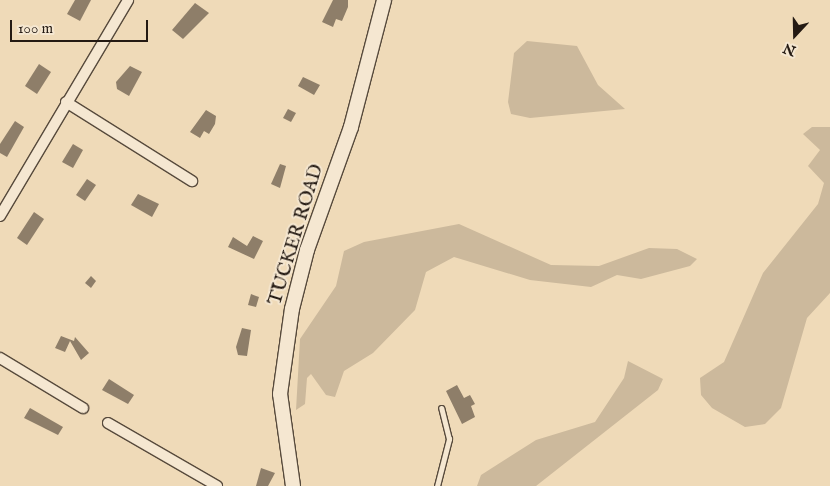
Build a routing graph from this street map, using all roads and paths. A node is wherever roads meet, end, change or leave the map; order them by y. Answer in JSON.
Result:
{"nodes":[{"id":1,"x":128,"y":0,"type":"edge"},
{"id":2,"x":384,"y":0,"type":"edge"},
{"id":3,"x":66,"y":102,"type":"junction"},
{"id":4,"x":192,"y":181,"type":"dead end"},
{"id":5,"x":0,"y":216,"type":"edge"},
{"id":6,"x":0,"y":358,"type":"edge"},
{"id":7,"x":84,"y":408,"type":"dead end"},
{"id":8,"x":441,"y":408,"type":"dead end"},
{"id":9,"x":108,"y":423,"type":"dead end"},
{"id":10,"x":217,"y":486,"type":"edge"},
{"id":11,"x":293,"y":486,"type":"edge"},
{"id":12,"x":437,"y":486,"type":"edge"}],
"edges":[{"from":1,"to":3,"type":"street"},
{"from":2,"to":11,"type":"main road","name":"TUCKER ROAD"},
{"from":3,"to":4,"type":"street"},
{"from":3,"to":5,"type":"street"},
{"from":6,"to":7,"type":"street"},
{"from":8,"to":12,"type":"lane"},
{"from":9,"to":10,"type":"street"}]}
